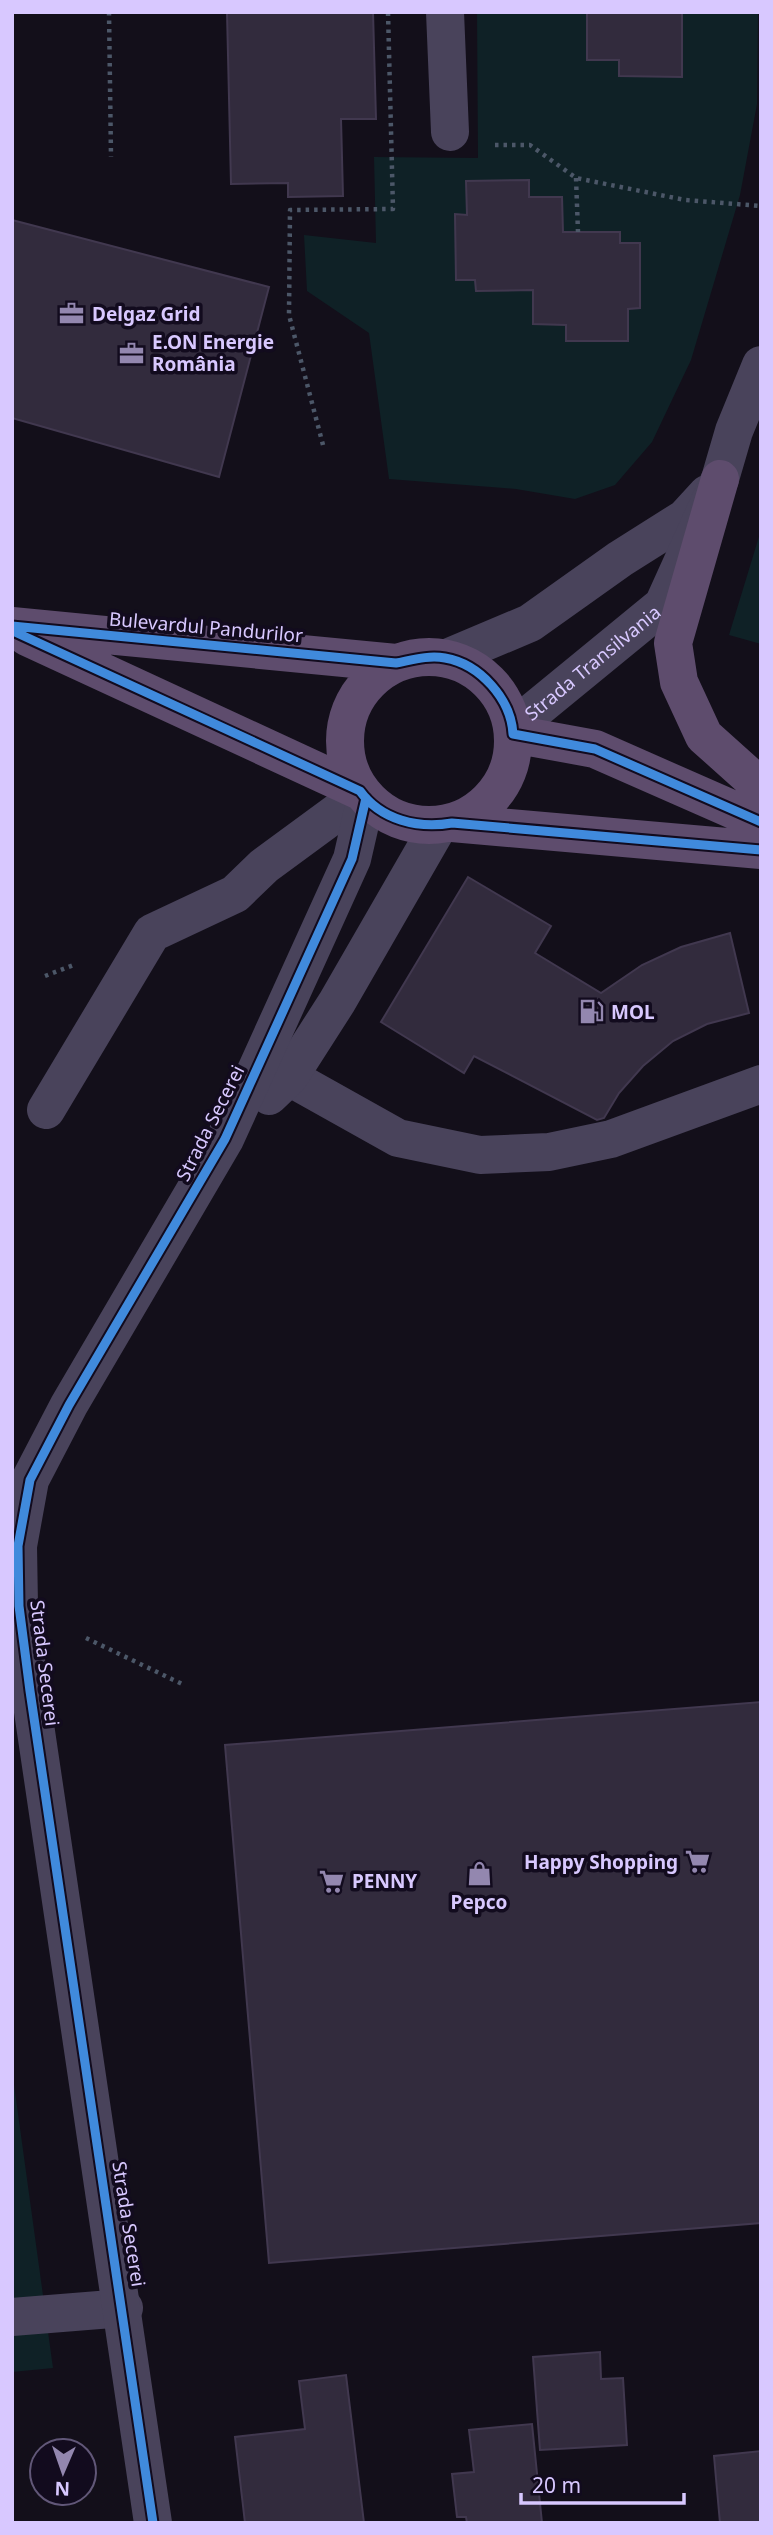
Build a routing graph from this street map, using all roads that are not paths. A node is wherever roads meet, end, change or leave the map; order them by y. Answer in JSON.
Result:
{"nodes":[{"id":1,"x":445,"y":12,"type":"edge"},
{"id":2,"x":450,"y":132,"type":"road end"},
{"id":3,"x":761,"y":365,"type":"edge"},
{"id":4,"x":720,"y":479,"type":"junction"},
{"id":5,"x":12,"y":628,"type":"edge"},
{"id":6,"x":447,"y":658,"type":"junction"},
{"id":7,"x":396,"y":663,"type":"junction"},
{"id":8,"x":513,"y":731,"type":"junction"},
{"id":9,"x":761,"y":787,"type":"edge"},
{"id":10,"x":362,"y":794,"type":"junction"},
{"id":11,"x":761,"y":822,"type":"edge"},
{"id":12,"x":446,"y":824,"type":"junction"},
{"id":13,"x":761,"y":850,"type":"edge"},
{"id":14,"x":289,"y":1077,"type":"junction"},
{"id":15,"x":761,"y":1084,"type":"edge"},
{"id":16,"x":46,"y":1110,"type":"dead end"},
{"id":17,"x":225,"y":1139,"type":"junction"},
{"id":18,"x":21,"y":1476,"type":"edge"},
{"id":19,"x":124,"y":2308,"type":"junction"},
{"id":20,"x":12,"y":2317,"type":"edge"},
{"id":21,"x":153,"y":2523,"type":"edge"}],
"edges":[{"from":1,"to":2,"type":"street"},
{"from":3,"to":4,"type":"street","name":"Strada Transilvania"},
{"from":4,"to":6,"type":"street","name":"Strada Transilvania"},
{"from":4,"to":8,"type":"street","name":"Strada Transilvania"},
{"from":4,"to":9,"type":"main road"},
{"from":5,"to":7,"type":"main road","name":"Bulevardul Pandurilor"},
{"from":5,"to":10,"type":"main road","name":"Bulevardul Pandurilor"},
{"from":6,"to":7,"type":"main road"},
{"from":6,"to":8,"type":"main road"},
{"from":7,"to":10,"type":"main road"},
{"from":8,"to":11,"type":"main road"},
{"from":8,"to":12,"type":"main road"},
{"from":10,"to":12,"type":"main road"},
{"from":10,"to":16,"type":"street"},
{"from":10,"to":17,"type":"street","name":"Strada Secerei"},
{"from":12,"to":13,"type":"main road"},
{"from":12,"to":14,"type":"street","name":"Strada Secerei"},
{"from":14,"to":15,"type":"street"},
{"from":14,"to":17,"type":"street","name":"Strada Secerei"},
{"from":17,"to":18,"type":"street","name":"Strada Secerei"},
{"from":18,"to":19,"type":"street","name":"Strada Secerei"},
{"from":19,"to":20,"type":"street"},
{"from":19,"to":21,"type":"street","name":"Strada Secerei"}]}
